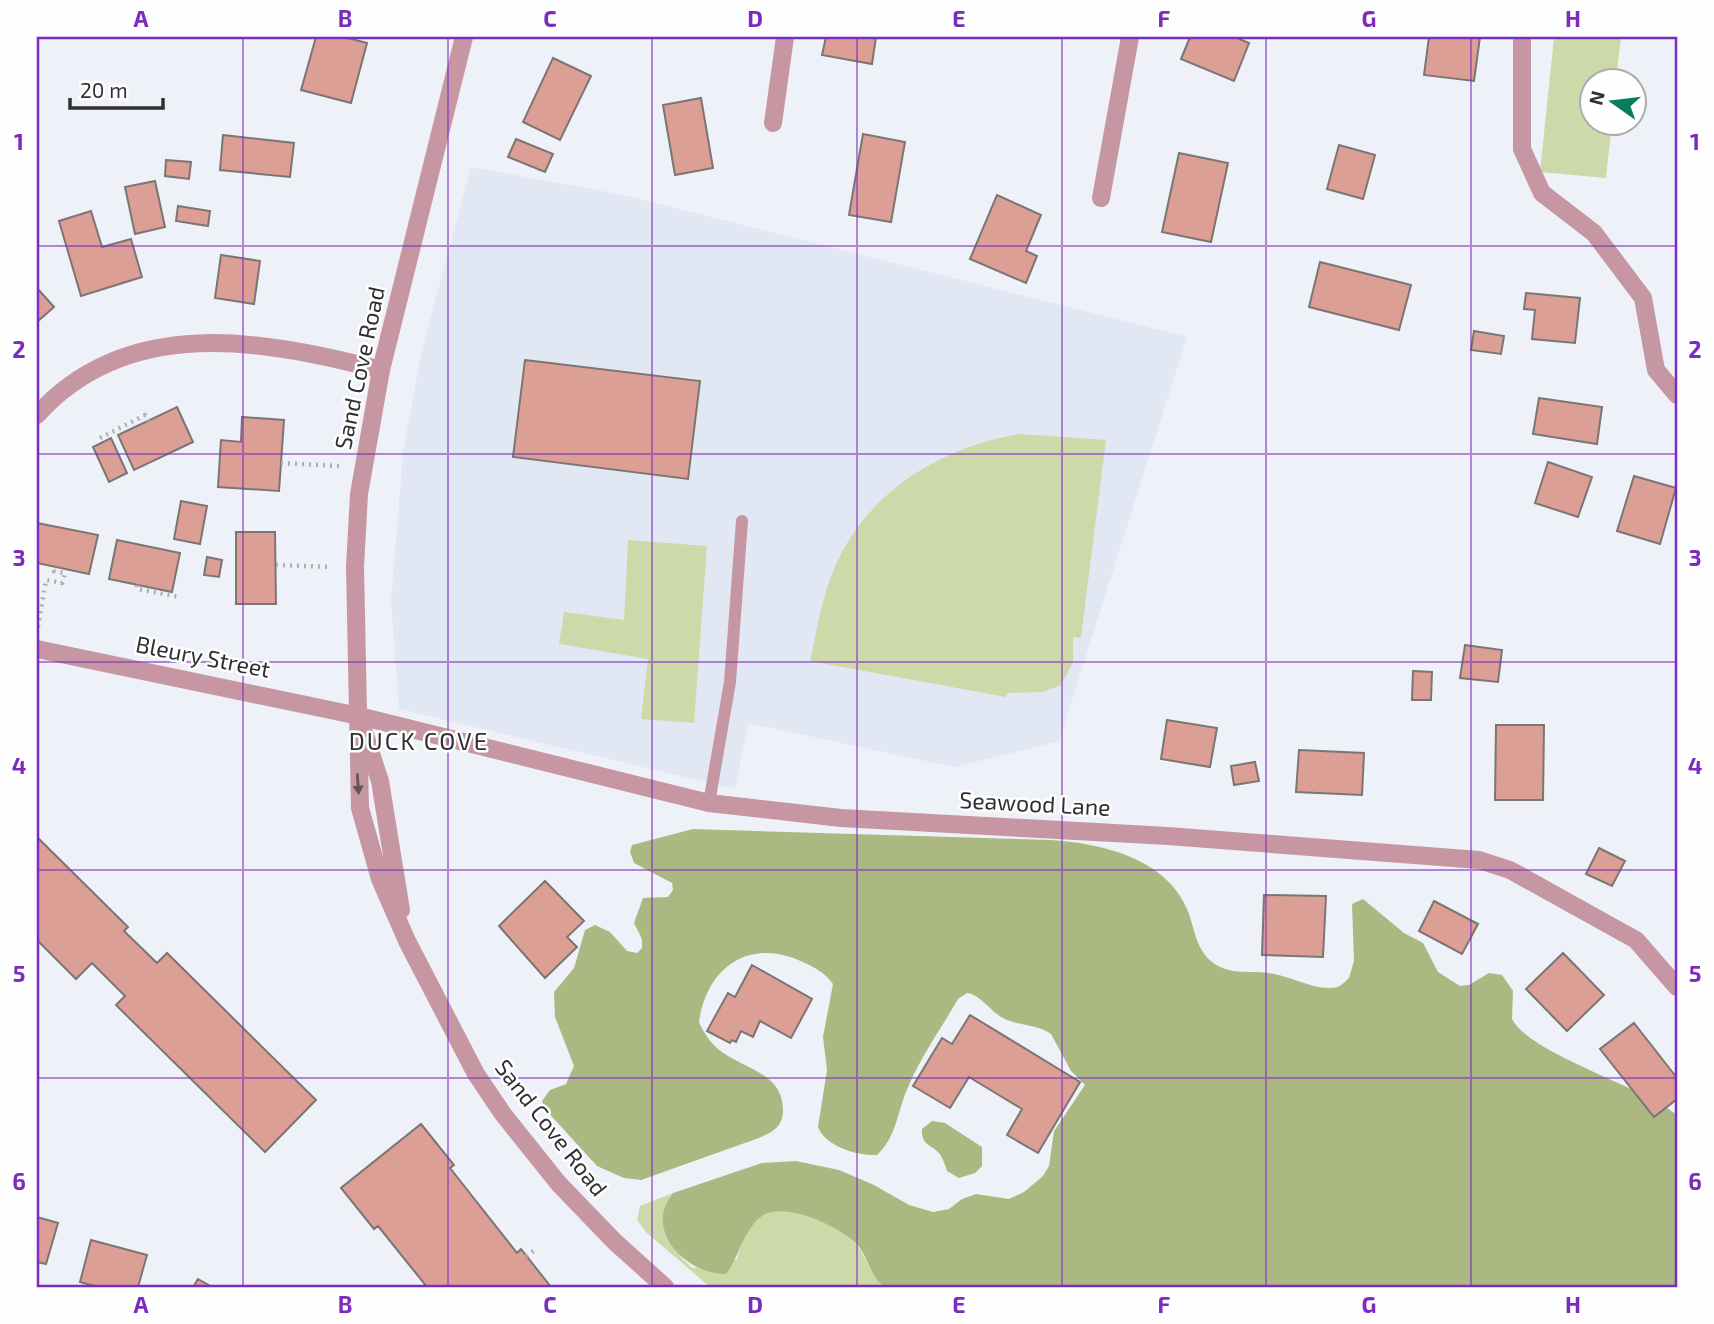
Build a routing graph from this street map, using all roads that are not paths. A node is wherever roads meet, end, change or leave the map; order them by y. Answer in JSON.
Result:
{"nodes":[{"id":1,"x":464,"y":37,"type":"edge"},
{"id":2,"x":785,"y":37,"type":"edge"},
{"id":3,"x":1130,"y":37,"type":"edge"},
{"id":4,"x":1522,"y":37,"type":"edge"},
{"id":5,"x":773,"y":123,"type":"dead end"},
{"id":6,"x":1101,"y":198,"type":"dead end"},
{"id":7,"x":381,"y":370,"type":"junction"},
{"id":8,"x":1677,"y":395,"type":"edge"},
{"id":9,"x":37,"y":415,"type":"edge"},
{"id":10,"x":742,"y":521,"type":"dead end"},
{"id":11,"x":37,"y":649,"type":"edge"},
{"id":12,"x":359,"y":716,"type":"junction"},
{"id":13,"x":709,"y":803,"type":"junction"},
{"id":14,"x":407,"y":941,"type":"junction"},
{"id":15,"x":1677,"y":987,"type":"edge"},
{"id":16,"x":665,"y":1287,"type":"edge"}],
"edges":[{"from":1,"to":7,"type":"street","name":"Sand Cove Road"},
{"from":2,"to":5,"type":"street"},
{"from":3,"to":6,"type":"street"},
{"from":4,"to":8,"type":"street"},
{"from":7,"to":9,"type":"street"},
{"from":7,"to":12,"type":"street","name":"Sand Cove Road"},
{"from":10,"to":13,"type":"lane"},
{"from":11,"to":12,"type":"street","name":"Bleury Street"},
{"from":12,"to":13,"type":"street","name":"Seawood Lane"},
{"from":12,"to":14,"type":"street","name":"Sand Cove Road"},
{"from":12,"to":14,"type":"street","name":"Sand Cove Road","one_way":true},
{"from":13,"to":15,"type":"street","name":"Seawood Lane"},
{"from":14,"to":16,"type":"street","name":"Sand Cove Road"}]}
